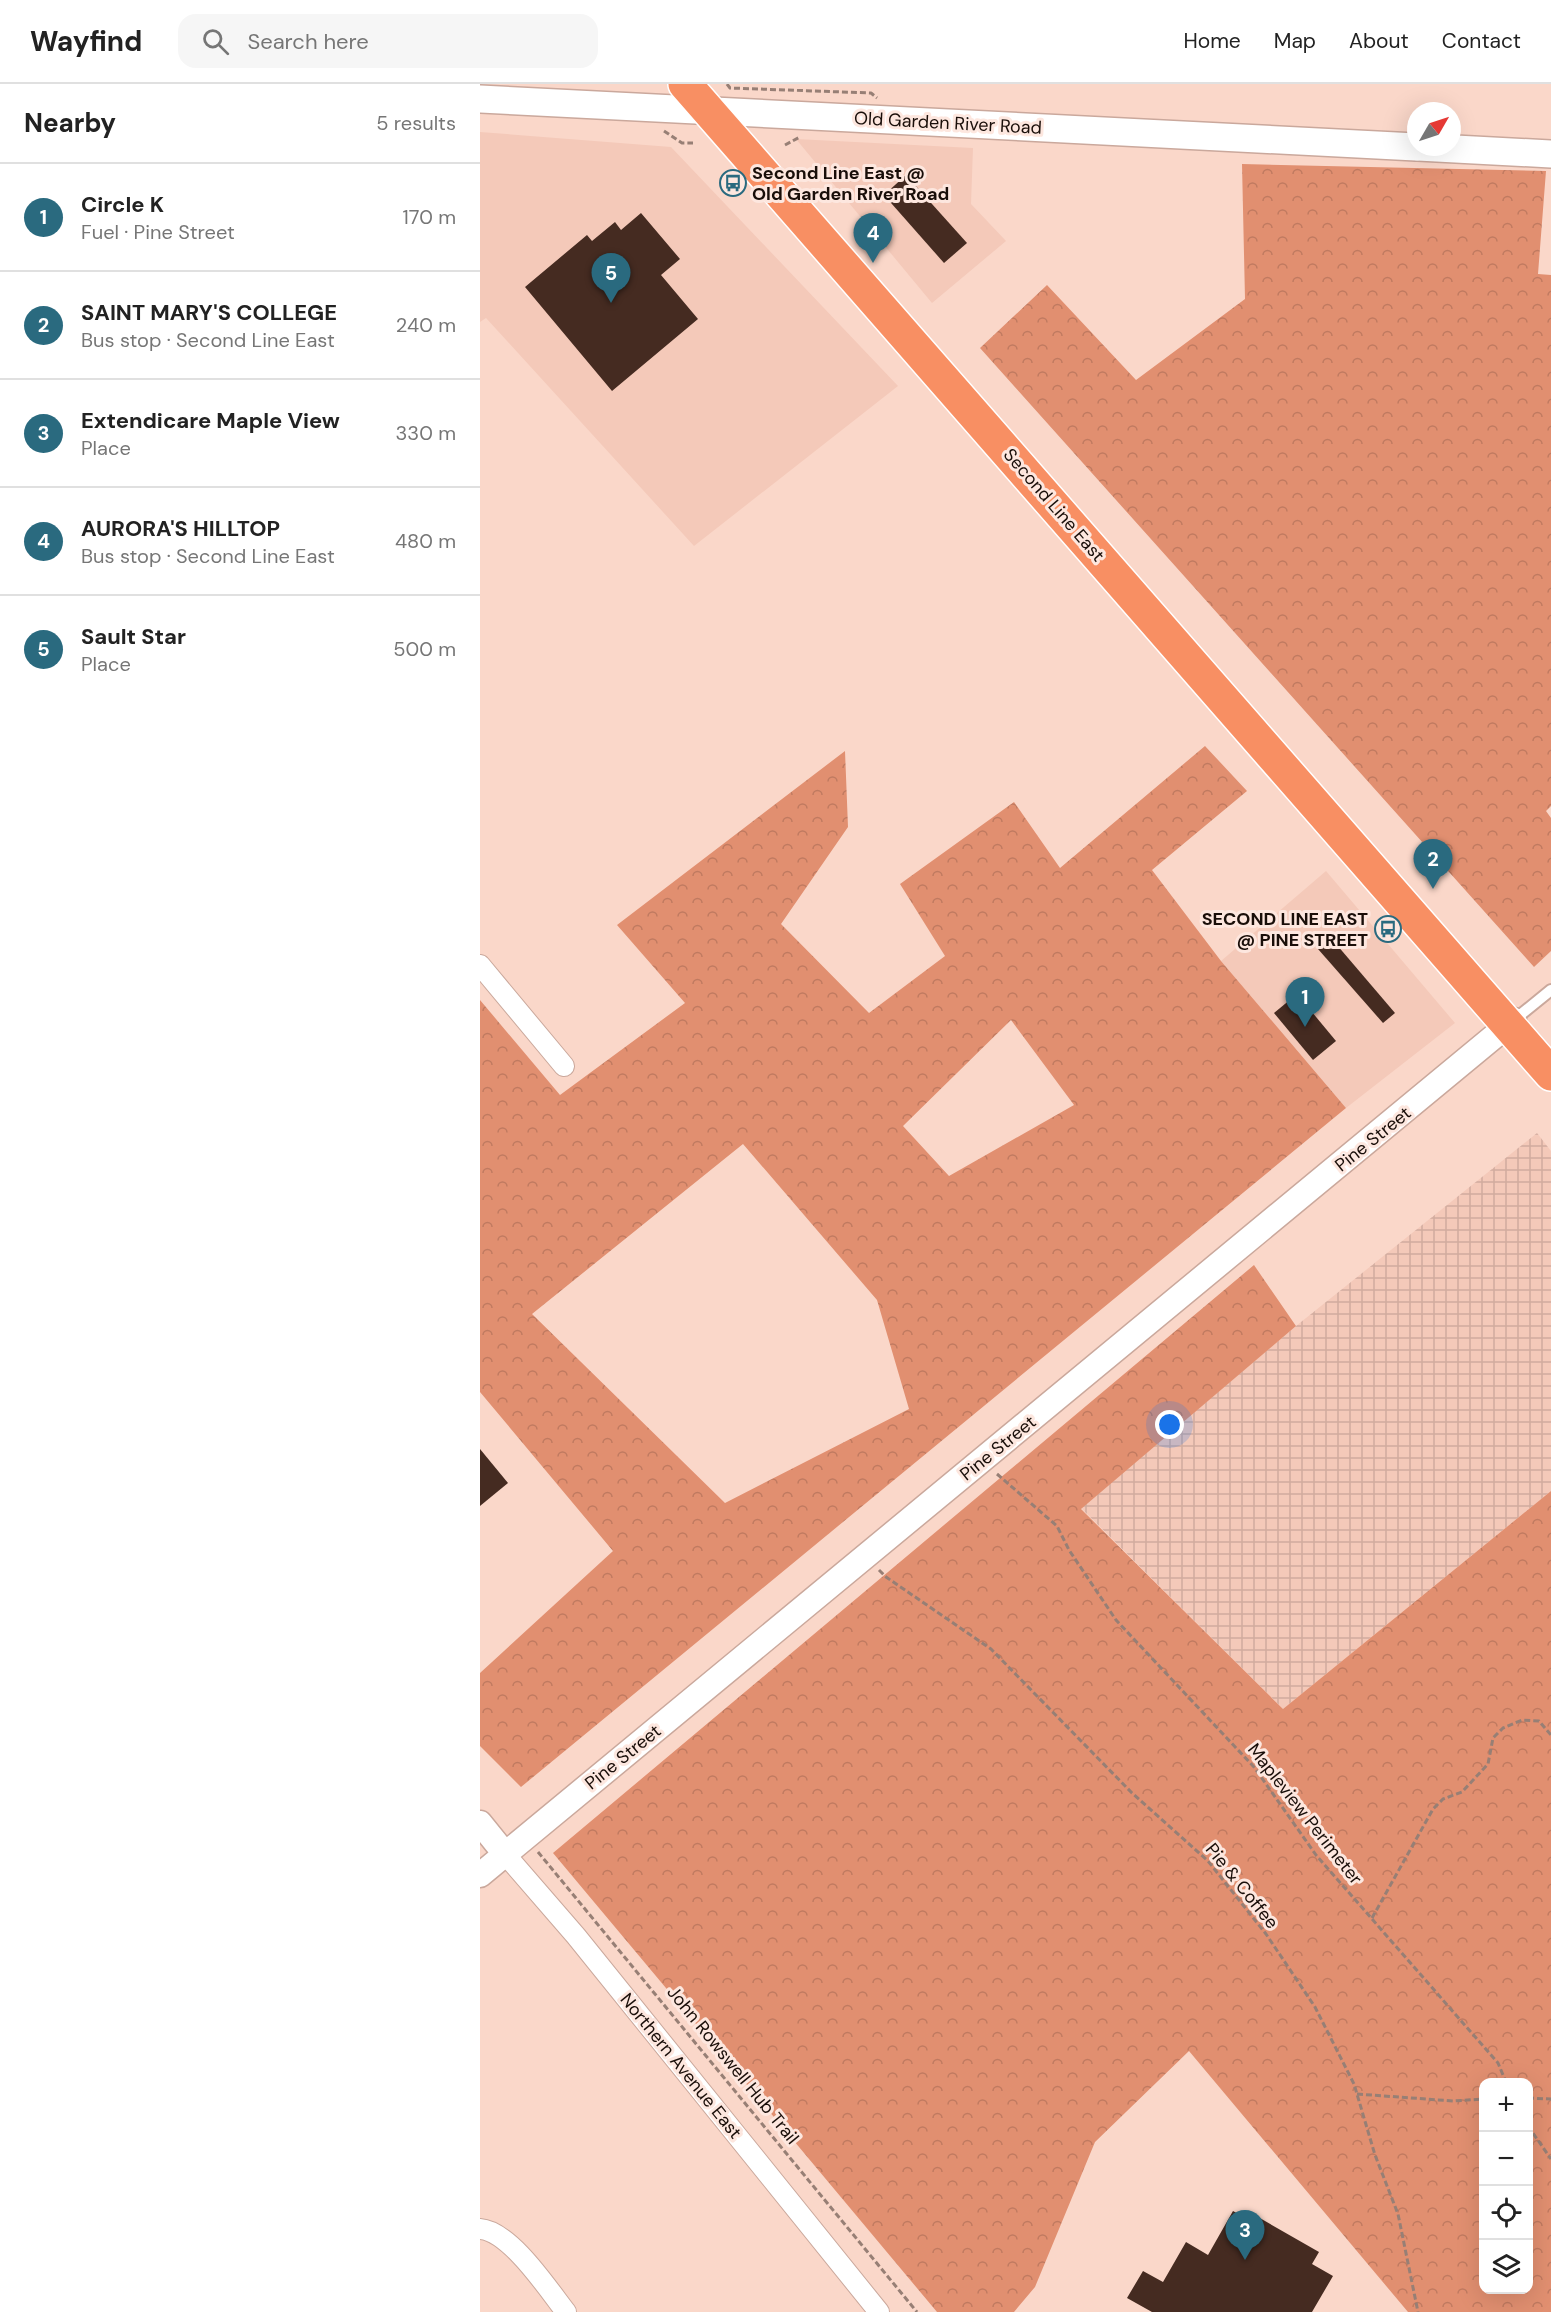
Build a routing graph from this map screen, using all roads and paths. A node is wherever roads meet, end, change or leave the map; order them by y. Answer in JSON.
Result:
{"nodes":[{"id":1,"x":685,"y":84,"type":"edge"},
{"id":2,"x":480,"y":99,"type":"edge"},
{"id":3,"x":708,"y":110,"type":"junction"},
{"id":4,"x":1407,"y":146,"type":"edge"},
{"id":5,"x":1461,"y":149,"type":"edge"},
{"id":6,"x":1551,"y":154,"type":"edge"},
{"id":7,"x":480,"y":966,"type":"edge"},
{"id":8,"x":1551,"y":990,"type":"edge"},
{"id":9,"x":1512,"y":1023,"type":"junction"},
{"id":10,"x":1551,"y":1062,"type":"edge"},
{"id":11,"x":564,"y":1066,"type":"dead end"},
{"id":12,"x":1551,"y":1074,"type":"edge"},
{"id":13,"x":982,"y":1461,"type":"junction"},
{"id":14,"x":867,"y":1556,"type":"junction"},
{"id":15,"x":1551,"y":1735,"type":"edge"},
{"id":16,"x":480,"y":1823,"type":"edge"},
{"id":17,"x":526,"y":1837,"type":"junction"},
{"id":18,"x":505,"y":1854,"type":"junction"},
{"id":19,"x":480,"y":1875,"type":"edge"},
{"id":20,"x":1372,"y":1918,"type":"junction"},
{"id":21,"x":1504,"y":2078,"type":"edge"},
{"id":22,"x":1357,"y":2094,"type":"junction"},
{"id":23,"x":1533,"y":2098,"type":"edge"},
{"id":24,"x":1479,"y":2099,"type":"edge"},
{"id":25,"x":1551,"y":2099,"type":"edge"},
{"id":26,"x":1532,"y":2132,"type":"edge"},
{"id":27,"x":1551,"y":2159,"type":"edge"},
{"id":28,"x":480,"y":2229,"type":"edge"},
{"id":29,"x":566,"y":2312,"type":"edge"},
{"id":30,"x":879,"y":2312,"type":"edge"},
{"id":31,"x":917,"y":2312,"type":"edge"},
{"id":32,"x":1418,"y":2312,"type":"edge"}],
"edges":[{"from":1,"to":3,"type":"highway","name":"Second Line East"},
{"from":2,"to":3,"type":"main road","name":"Old Garden River Road"},
{"from":3,"to":4,"type":"main road","name":"Old Garden River Road"},
{"from":3,"to":9,"type":"highway","name":"Second Line East"},
{"from":5,"to":6,"type":"main road","name":"Old Garden River Road"},
{"from":7,"to":11,"type":"street"},
{"from":8,"to":9,"type":"lane"},
{"from":9,"to":10,"type":"highway","name":"Second Line East"},
{"from":9,"to":12,"type":"highway","name":"Second Line East"},
{"from":9,"to":13,"type":"street","name":"Pine Street"},
{"from":13,"to":14,"type":"street","name":"Pine Street"},
{"from":13,"to":20,"type":"path","name":"Mapleview Perimeter"},
{"from":14,"to":17,"type":"street","name":"Pine Street"},
{"from":14,"to":22,"type":"path","name":"Pie & Coffee"},
{"from":15,"to":20,"type":"path"},
{"from":16,"to":18,"type":"street","name":"Northern Avenue East"},
{"from":17,"to":18,"type":"street","name":"Pine Street"},
{"from":17,"to":31,"type":"path","name":"John Rowswell Hub Trail"},
{"from":18,"to":19,"type":"street","name":"Pine Street"},
{"from":18,"to":30,"type":"street","name":"Northern Avenue East"},
{"from":20,"to":21,"type":"path","name":"Mapleview Perimeter"},
{"from":22,"to":24,"type":"path"},
{"from":22,"to":32,"type":"path","name":"Pie & Coffee"},
{"from":23,"to":25,"type":"path"},
{"from":26,"to":27,"type":"path"},
{"from":28,"to":29,"type":"street"}]}
